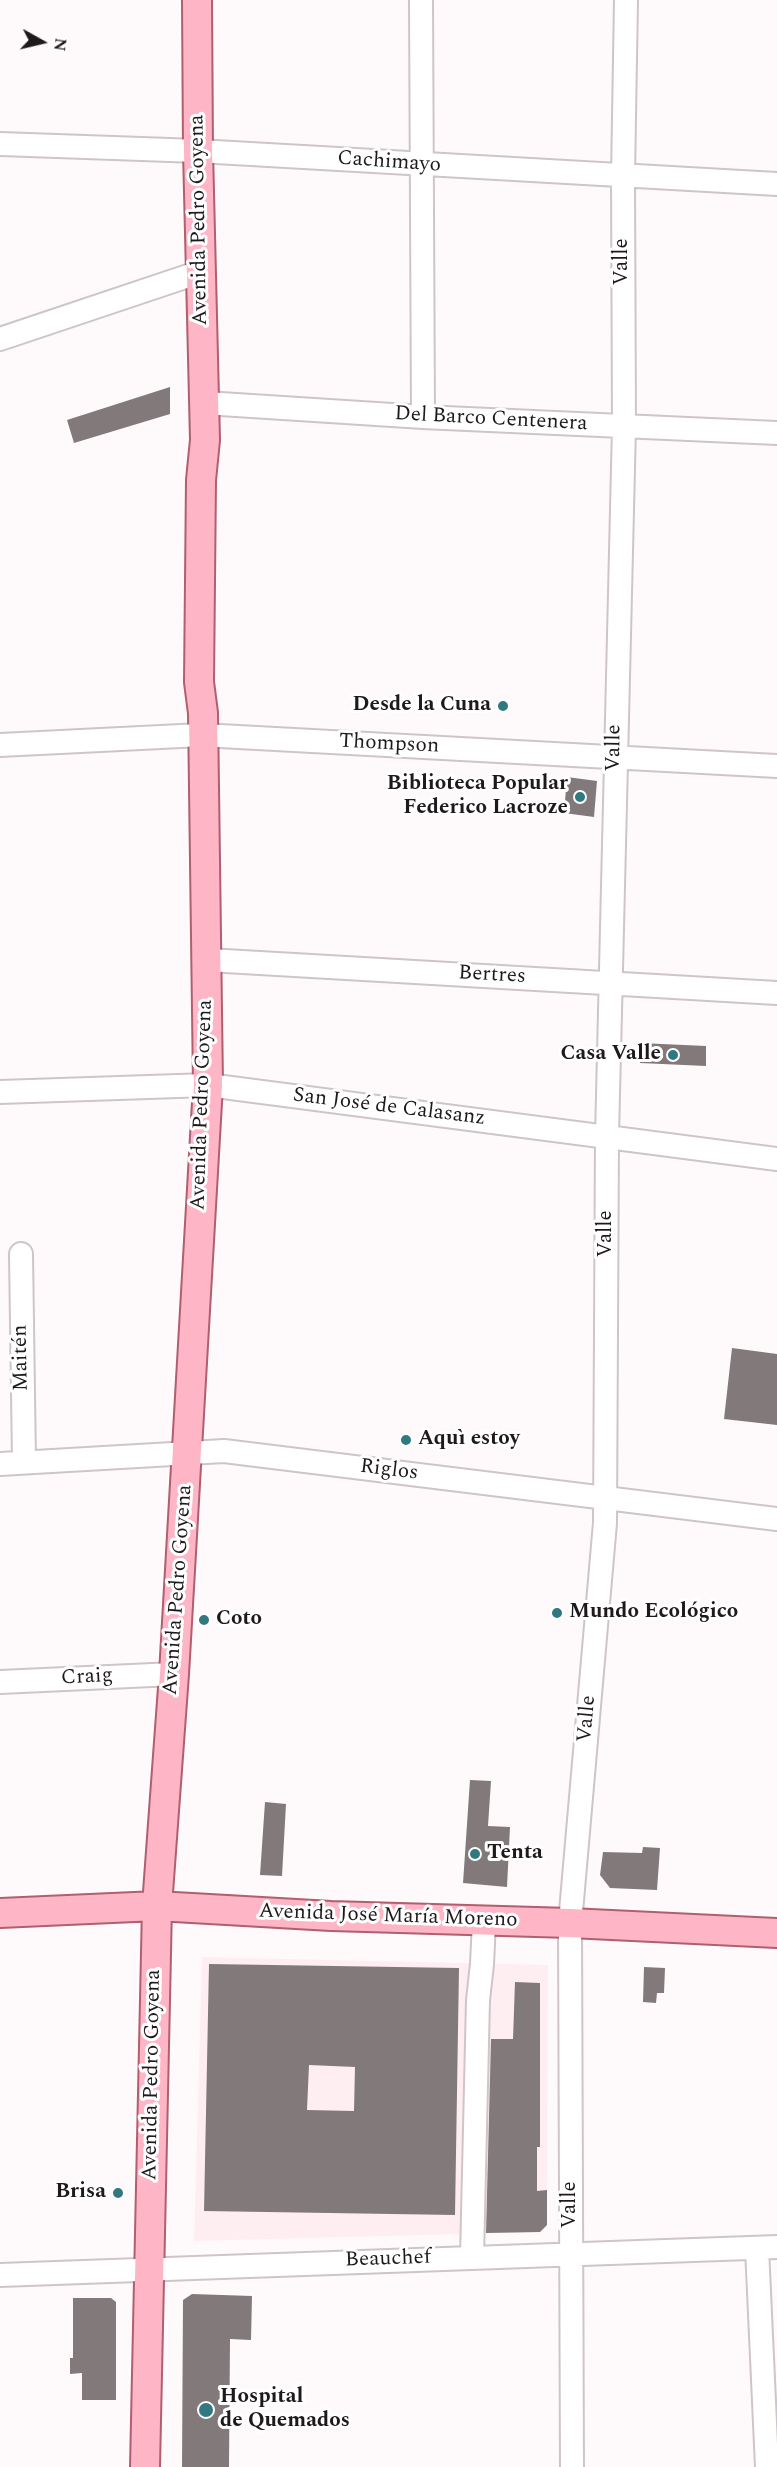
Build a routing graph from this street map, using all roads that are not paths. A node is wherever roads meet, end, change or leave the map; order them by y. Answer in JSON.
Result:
{"nodes":[{"id":1,"x":197,"y":0,"type":"edge"},
{"id":2,"x":421,"y":0,"type":"edge"},
{"id":3,"x":626,"y":0,"type":"edge"},
{"id":4,"x":0,"y":144,"type":"edge"},
{"id":5,"x":198,"y":151,"type":"junction"},
{"id":6,"x":422,"y":165,"type":"junction"},
{"id":7,"x":623,"y":176,"type":"junction"},
{"id":8,"x":777,"y":184,"type":"edge"},
{"id":9,"x":200,"y":272,"type":"junction"},
{"id":10,"x":0,"y":339,"type":"edge"},
{"id":11,"x":205,"y":403,"type":"junction"},
{"id":12,"x":423,"y":417,"type":"junction"},
{"id":13,"x":624,"y":426,"type":"junction"},
{"id":14,"x":777,"y":433,"type":"edge"},
{"id":15,"x":202,"y":724,"type":"junction"},
{"id":16,"x":0,"y":745,"type":"edge"},
{"id":17,"x":615,"y":756,"type":"junction"},
{"id":18,"x":777,"y":766,"type":"edge"},
{"id":19,"x":208,"y":960,"type":"junction"},
{"id":20,"x":612,"y":983,"type":"junction"},
{"id":21,"x":777,"y":993,"type":"edge"},
{"id":22,"x":208,"y":1084,"type":"junction"},
{"id":23,"x":0,"y":1092,"type":"edge"},
{"id":24,"x":607,"y":1137,"type":"junction"},
{"id":25,"x":777,"y":1160,"type":"edge"},
{"id":26,"x":21,"y":1254,"type":"dead end"},
{"id":27,"x":187,"y":1454,"type":"junction"},
{"id":28,"x":24,"y":1462,"type":"junction"},
{"id":29,"x":0,"y":1464,"type":"edge"},
{"id":30,"x":605,"y":1497,"type":"junction"},
{"id":31,"x":777,"y":1519,"type":"edge"},
{"id":32,"x":174,"y":1674,"type":"junction"},
{"id":33,"x":0,"y":1682,"type":"edge"},
{"id":34,"x":157,"y":1906,"type":"junction"},
{"id":35,"x":0,"y":1913,"type":"edge"},
{"id":36,"x":484,"y":1922,"type":"junction"},
{"id":37,"x":570,"y":1923,"type":"junction"},
{"id":38,"x":777,"y":1933,"type":"edge"},
{"id":39,"x":767,"y":2247,"type":"edge"},
{"id":40,"x":571,"y":2253,"type":"junction"},
{"id":41,"x":472,"y":2257,"type":"junction"},
{"id":42,"x":150,"y":2269,"type":"junction"},
{"id":43,"x":0,"y":2275,"type":"edge"},
{"id":44,"x":145,"y":2467,"type":"edge"},
{"id":45,"x":572,"y":2467,"type":"edge"},
{"id":46,"x":767,"y":2467,"type":"edge"}],
"edges":[{"from":1,"to":5,"type":"main road","name":"Avenida Pedro Goyena"},
{"from":2,"to":6,"type":"street"},
{"from":3,"to":7,"type":"street","name":"Valle"},
{"from":4,"to":5,"type":"street","name":"Cachimayo"},
{"from":5,"to":6,"type":"street","name":"Cachimayo"},
{"from":5,"to":9,"type":"main road","name":"Avenida Pedro Goyena"},
{"from":6,"to":7,"type":"street","name":"Cachimayo"},
{"from":6,"to":12,"type":"street"},
{"from":7,"to":8,"type":"street","name":"Cachimayo"},
{"from":7,"to":13,"type":"street","name":"Valle"},
{"from":9,"to":10,"type":"street"},
{"from":9,"to":11,"type":"main road","name":"Avenida Pedro Goyena"},
{"from":11,"to":12,"type":"street","name":"Del Barco Centenera"},
{"from":11,"to":15,"type":"main road","name":"Avenida Pedro Goyena"},
{"from":12,"to":13,"type":"street","name":"Del Barco Centenera"},
{"from":13,"to":14,"type":"street","name":"Del Barco Centenera"},
{"from":13,"to":17,"type":"street","name":"Valle"},
{"from":15,"to":16,"type":"street","name":"Thompson"},
{"from":15,"to":17,"type":"street","name":"Thompson"},
{"from":15,"to":19,"type":"main road","name":"Avenida Pedro Goyena"},
{"from":17,"to":18,"type":"street","name":"Thompson"},
{"from":17,"to":20,"type":"street","name":"Valle"},
{"from":19,"to":20,"type":"street","name":"Bertres"},
{"from":19,"to":22,"type":"main road","name":"Avenida Pedro Goyena"},
{"from":20,"to":21,"type":"street","name":"Bertres"},
{"from":20,"to":24,"type":"street","name":"Valle"},
{"from":22,"to":23,"type":"street","name":"San José de Calasanz"},
{"from":22,"to":24,"type":"street","name":"San José de Calasanz"},
{"from":22,"to":27,"type":"main road","name":"Avenida Pedro Goyena"},
{"from":24,"to":25,"type":"street","name":"San José de Calasanz"},
{"from":24,"to":30,"type":"street","name":"Valle"},
{"from":26,"to":28,"type":"street","name":"Maitén"},
{"from":27,"to":28,"type":"street","name":"Riglos"},
{"from":27,"to":30,"type":"street","name":"Riglos"},
{"from":27,"to":32,"type":"main road","name":"Avenida Pedro Goyena"},
{"from":28,"to":29,"type":"street","name":"Riglos"},
{"from":30,"to":31,"type":"street","name":"Riglos"},
{"from":30,"to":37,"type":"street","name":"Valle"},
{"from":32,"to":33,"type":"street","name":"Craig"},
{"from":32,"to":34,"type":"main road","name":"Avenida Pedro Goyena"},
{"from":34,"to":35,"type":"main road","name":"Avenida José María Moreno"},
{"from":34,"to":36,"type":"main road","name":"Avenida José María Moreno"},
{"from":34,"to":42,"type":"main road","name":"Avenida Pedro Goyena"},
{"from":36,"to":37,"type":"main road","name":"Avenida José María Moreno"},
{"from":36,"to":41,"type":"street"},
{"from":37,"to":38,"type":"main road","name":"Avenida José María Moreno"},
{"from":37,"to":40,"type":"street","name":"Valle"},
{"from":39,"to":40,"type":"street","name":"Beauchef"},
{"from":39,"to":46,"type":"street"},
{"from":40,"to":41,"type":"street","name":"Beauchef"},
{"from":40,"to":45,"type":"street","name":"Valle"},
{"from":41,"to":42,"type":"street","name":"Beauchef"},
{"from":42,"to":43,"type":"street","name":"Beauchef"},
{"from":42,"to":44,"type":"main road","name":"Avenida Pedro Goyena"}]}
